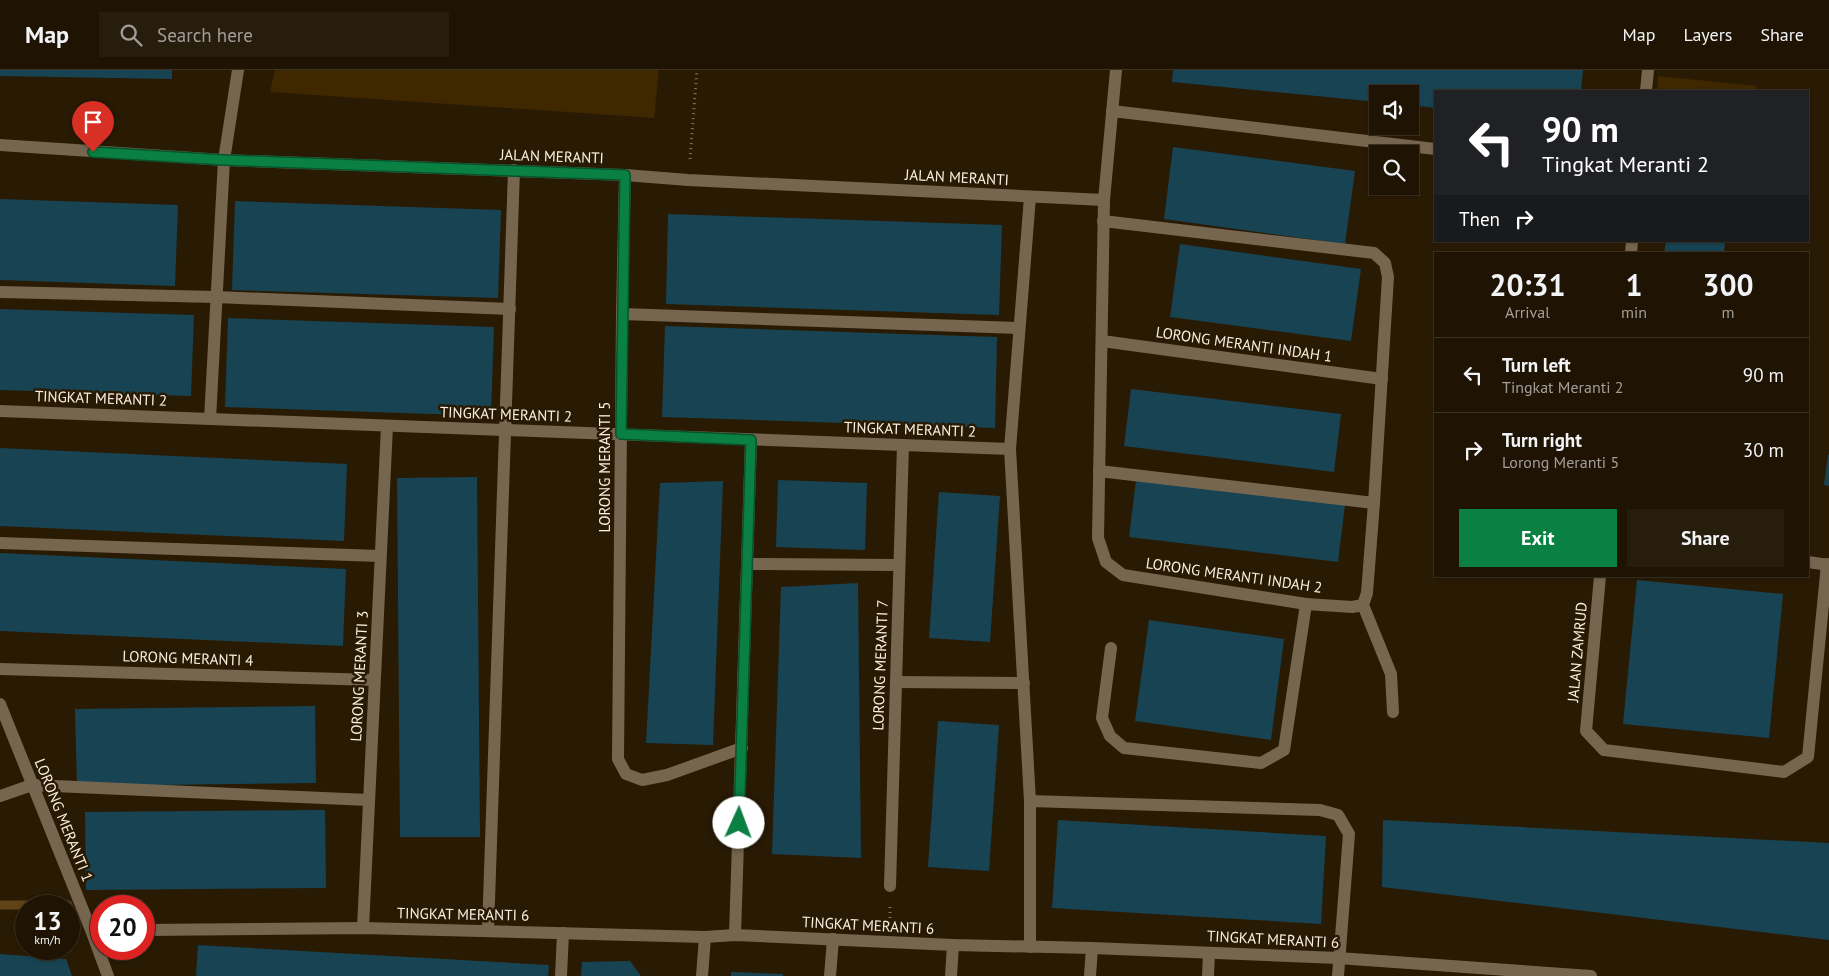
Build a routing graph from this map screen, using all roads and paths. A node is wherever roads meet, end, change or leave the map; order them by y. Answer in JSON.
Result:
{"nodes":[{"id":1,"x":238,"y":70,"type":"edge"},
{"id":2,"x":697,"y":70,"type":"edge"},
{"id":3,"x":1116,"y":70,"type":"edge"},
{"id":4,"x":1648,"y":70,"type":"edge"},
{"id":5,"x":1646,"y":90,"type":"edge"},
{"id":6,"x":1112,"y":111,"type":"junction"},
{"id":7,"x":0,"y":145,"type":"edge"},
{"id":8,"x":1434,"y":149,"type":"edge"},
{"id":9,"x":224,"y":160,"type":"junction"},
{"id":10,"x":514,"y":170,"type":"junction"},
{"id":11,"x":625,"y":175,"type":"junction"},
{"id":12,"x":688,"y":180,"type":"junction"},
{"id":13,"x":1030,"y":197,"type":"junction"},
{"id":14,"x":1104,"y":200,"type":"junction"},
{"id":15,"x":1103,"y":221,"type":"junction"},
{"id":16,"x":0,"y":292,"type":"edge"},
{"id":17,"x":216,"y":297,"type":"junction"},
{"id":18,"x":510,"y":309,"type":"junction"},
{"id":19,"x":622,"y":314,"type":"junction"},
{"id":20,"x":1020,"y":328,"type":"junction"},
{"id":21,"x":1102,"y":341,"type":"junction"},
{"id":22,"x":1382,"y":379,"type":"junction"},
{"id":23,"x":0,"y":411,"type":"edge"},
{"id":24,"x":210,"y":419,"type":"junction"},
{"id":25,"x":387,"y":426,"type":"junction"},
{"id":26,"x":506,"y":430,"type":"junction"},
{"id":27,"x":621,"y":434,"type":"junction"},
{"id":28,"x":751,"y":440,"type":"junction"},
{"id":29,"x":903,"y":445,"type":"junction"},
{"id":30,"x":1010,"y":450,"type":"junction"},
{"id":31,"x":1099,"y":471,"type":"junction"},
{"id":32,"x":1374,"y":503,"type":"junction"},
{"id":33,"x":0,"y":543,"type":"edge"},
{"id":34,"x":380,"y":556,"type":"junction"},
{"id":35,"x":1809,"y":562,"type":"edge"},
{"id":36,"x":747,"y":564,"type":"junction"},
{"id":37,"x":1828,"y":564,"type":"edge"},
{"id":38,"x":899,"y":566,"type":"junction"},
{"id":39,"x":1600,"y":577,"type":"edge"},
{"id":40,"x":1306,"y":604,"type":"junction"},
{"id":41,"x":1363,"y":605,"type":"junction"},
{"id":42,"x":1111,"y":648,"type":"dead end"},
{"id":43,"x":0,"y":669,"type":"edge"},
{"id":44,"x":374,"y":680,"type":"junction"},
{"id":45,"x":896,"y":682,"type":"junction"},
{"id":46,"x":1024,"y":683,"type":"junction"},
{"id":47,"x":0,"y":704,"type":"edge"},
{"id":48,"x":1393,"y":712,"type":"dead end"},
{"id":49,"x":742,"y":748,"type":"junction"},
{"id":50,"x":32,"y":785,"type":"junction"},
{"id":51,"x":0,"y":796,"type":"edge"},
{"id":52,"x":369,"y":800,"type":"junction"},
{"id":53,"x":1030,"y":801,"type":"junction"},
{"id":54,"x":890,"y":886,"type":"joint"},
{"id":55,"x":90,"y":916,"type":"edge"},
{"id":56,"x":363,"y":928,"type":"junction"},
{"id":57,"x":155,"y":930,"type":"edge"},
{"id":58,"x":488,"y":930,"type":"junction"},
{"id":59,"x":563,"y":933,"type":"junction"},
{"id":60,"x":735,"y":935,"type":"junction"},
{"id":61,"x":705,"y":937,"type":"junction"},
{"id":62,"x":833,"y":939,"type":"junction"},
{"id":63,"x":891,"y":942,"type":"junction"},
{"id":64,"x":953,"y":945,"type":"junction"},
{"id":65,"x":1030,"y":947,"type":"junction"},
{"id":66,"x":1092,"y":948,"type":"junction"},
{"id":67,"x":1209,"y":953,"type":"junction"},
{"id":68,"x":1338,"y":958,"type":"junction"},
{"id":69,"x":104,"y":960,"type":"edge"},
{"id":70,"x":1464,"y":971,"type":"edge"},
{"id":71,"x":108,"y":976,"type":"edge"},
{"id":72,"x":561,"y":976,"type":"edge"},
{"id":73,"x":702,"y":976,"type":"edge"},
{"id":74,"x":830,"y":976,"type":"edge"},
{"id":75,"x":952,"y":976,"type":"edge"},
{"id":76,"x":1090,"y":976,"type":"edge"},
{"id":77,"x":1208,"y":976,"type":"edge"},
{"id":78,"x":1338,"y":976,"type":"edge"},
{"id":79,"x":1591,"y":976,"type":"edge"}],
"edges":[{"from":1,"to":9,"type":"street"},
{"from":2,"to":12,"type":"path"},
{"from":3,"to":6,"type":"street"},
{"from":4,"to":5,"type":"street"},
{"from":6,"to":8,"type":"street"},
{"from":6,"to":14,"type":"street"},
{"from":7,"to":9,"type":"street","name":"JALAN MERANTI"},
{"from":9,"to":10,"type":"street","name":"JALAN MERANTI"},
{"from":9,"to":17,"type":"street"},
{"from":10,"to":11,"type":"street","name":"JALAN MERANTI"},
{"from":10,"to":18,"type":"street"},
{"from":11,"to":12,"type":"street","name":"JALAN MERANTI"},
{"from":11,"to":19,"type":"street","name":"LORONG MERANTI 5"},
{"from":12,"to":13,"type":"street","name":"JALAN MERANTI"},
{"from":13,"to":14,"type":"street","name":"JALAN MERANTI"},
{"from":13,"to":20,"type":"street"},
{"from":14,"to":15,"type":"street"},
{"from":15,"to":21,"type":"street"},
{"from":15,"to":22,"type":"street"},
{"from":16,"to":17,"type":"street"},
{"from":17,"to":18,"type":"street"},
{"from":17,"to":24,"type":"street"},
{"from":18,"to":26,"type":"street"},
{"from":19,"to":20,"type":"street"},
{"from":19,"to":27,"type":"street","name":"LORONG MERANTI 5"},
{"from":20,"to":30,"type":"street"},
{"from":21,"to":22,"type":"street","name":"LORONG MERANTI INDAH 1"},
{"from":21,"to":31,"type":"street"},
{"from":22,"to":32,"type":"street"},
{"from":23,"to":24,"type":"street","name":"TINGKAT MERANTI 2"},
{"from":24,"to":25,"type":"street","name":"TINGKAT MERANTI 2"},
{"from":25,"to":26,"type":"street","name":"TINGKAT MERANTI 2"},
{"from":25,"to":34,"type":"street","name":"LORONG MERANTI 3"},
{"from":26,"to":27,"type":"street","name":"TINGKAT MERANTI 2"},
{"from":26,"to":58,"type":"street"},
{"from":27,"to":28,"type":"street","name":"TINGKAT MERANTI 2"},
{"from":27,"to":49,"type":"street","name":"LORONG MERANTI 5"},
{"from":28,"to":29,"type":"street","name":"TINGKAT MERANTI 2"},
{"from":28,"to":36,"type":"street"},
{"from":29,"to":30,"type":"street","name":"TINGKAT MERANTI 2"},
{"from":29,"to":38,"type":"street","name":"LORONG MERANTI 7"},
{"from":30,"to":46,"type":"street"},
{"from":31,"to":32,"type":"street"},
{"from":31,"to":40,"type":"street","name":"LORONG MERANTI INDAH 2"},
{"from":32,"to":41,"type":"street"},
{"from":33,"to":34,"type":"street"},
{"from":34,"to":44,"type":"street","name":"LORONG MERANTI 3"},
{"from":35,"to":37,"type":"street"},
{"from":36,"to":38,"type":"street"},
{"from":36,"to":49,"type":"street"},
{"from":37,"to":39,"type":"street","name":"JALAN ZAMRUD"},
{"from":38,"to":45,"type":"street","name":"LORONG MERANTI 7"},
{"from":40,"to":41,"type":"street","name":"LORONG MERANTI INDAH 2"},
{"from":40,"to":42,"type":"street"},
{"from":41,"to":48,"type":"street"},
{"from":43,"to":44,"type":"street","name":"LORONG MERANTI 4"},
{"from":44,"to":52,"type":"street","name":"LORONG MERANTI 3"},
{"from":45,"to":46,"type":"street"},
{"from":45,"to":54,"type":"street","name":"LORONG MERANTI 7"},
{"from":46,"to":53,"type":"street"},
{"from":47,"to":50,"type":"street","name":"LORONG MERANTI 1"},
{"from":49,"to":60,"type":"street"},
{"from":50,"to":51,"type":"street"},
{"from":50,"to":52,"type":"street"},
{"from":50,"to":55,"type":"street","name":"LORONG MERANTI 1"},
{"from":52,"to":56,"type":"street","name":"LORONG MERANTI 3"},
{"from":53,"to":65,"type":"street"},
{"from":53,"to":68,"type":"street"},
{"from":54,"to":63,"type":"path"},
{"from":56,"to":57,"type":"street","name":"TINGKAT MERANTI 6"},
{"from":56,"to":58,"type":"street","name":"TINGKAT MERANTI 6"},
{"from":58,"to":59,"type":"street","name":"TINGKAT MERANTI 6"},
{"from":59,"to":61,"type":"street","name":"TINGKAT MERANTI 6"},
{"from":59,"to":72,"type":"street"},
{"from":60,"to":61,"type":"street","name":"TINGKAT MERANTI 6"},
{"from":60,"to":62,"type":"street","name":"TINGKAT MERANTI 6"},
{"from":61,"to":73,"type":"street"},
{"from":62,"to":63,"type":"street","name":"TINGKAT MERANTI 6"},
{"from":62,"to":74,"type":"street"},
{"from":63,"to":64,"type":"street","name":"TINGKAT MERANTI 6"},
{"from":64,"to":65,"type":"street","name":"TINGKAT MERANTI 6"},
{"from":64,"to":75,"type":"street"},
{"from":65,"to":66,"type":"street","name":"TINGKAT MERANTI 6"},
{"from":66,"to":67,"type":"street","name":"TINGKAT MERANTI 6"},
{"from":66,"to":76,"type":"street"},
{"from":67,"to":68,"type":"street","name":"TINGKAT MERANTI 6"},
{"from":67,"to":77,"type":"street"},
{"from":68,"to":70,"type":"street","name":"TINGKAT MERANTI 6"},
{"from":68,"to":78,"type":"street"},
{"from":69,"to":71,"type":"street","name":"LORONG MERANTI 1"},
{"from":70,"to":79,"type":"street","name":"TINGKAT MERANTI 6"}]}
